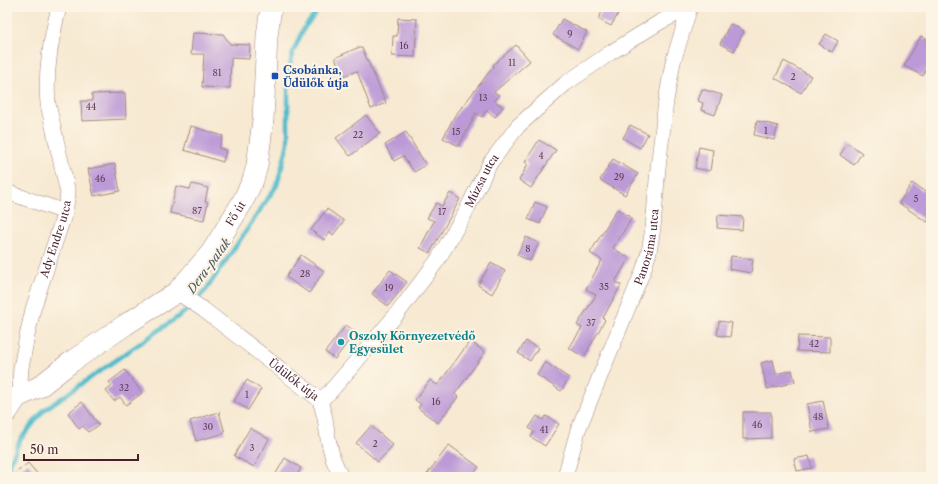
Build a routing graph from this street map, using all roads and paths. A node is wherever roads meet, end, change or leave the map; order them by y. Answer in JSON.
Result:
{"nodes":[{"id":1,"x":59,"y":7,"type":"edge"},
{"id":2,"x":271,"y":7,"type":"edge"},
{"id":3,"x":690,"y":8,"type":"edge"},
{"id":4,"x":7,"y":192,"type":"edge"},
{"id":5,"x":65,"y":212,"type":"junction"},
{"id":6,"x":182,"y":295,"type":"junction"},
{"id":7,"x":320,"y":400,"type":"junction"},
{"id":8,"x":12,"y":405,"type":"edge"},
{"id":9,"x":341,"y":477,"type":"edge"},
{"id":10,"x":565,"y":477,"type":"edge"}],
"edges":[{"from":1,"to":5,"type":"street","name":"Ady Endre utca"},
{"from":2,"to":6,"type":"main road","name":"Fő út"},
{"from":3,"to":7,"type":"street","name":"Múzsa utca"},
{"from":3,"to":10,"type":"street","name":"Panoráma utca"},
{"from":4,"to":5,"type":"street"},
{"from":5,"to":8,"type":"street","name":"Ady Endre utca"},
{"from":6,"to":7,"type":"street","name":"Üdülők útja"},
{"from":6,"to":8,"type":"main road","name":"Fő út"},
{"from":7,"to":9,"type":"street","name":"Üdülők útja"}]}
